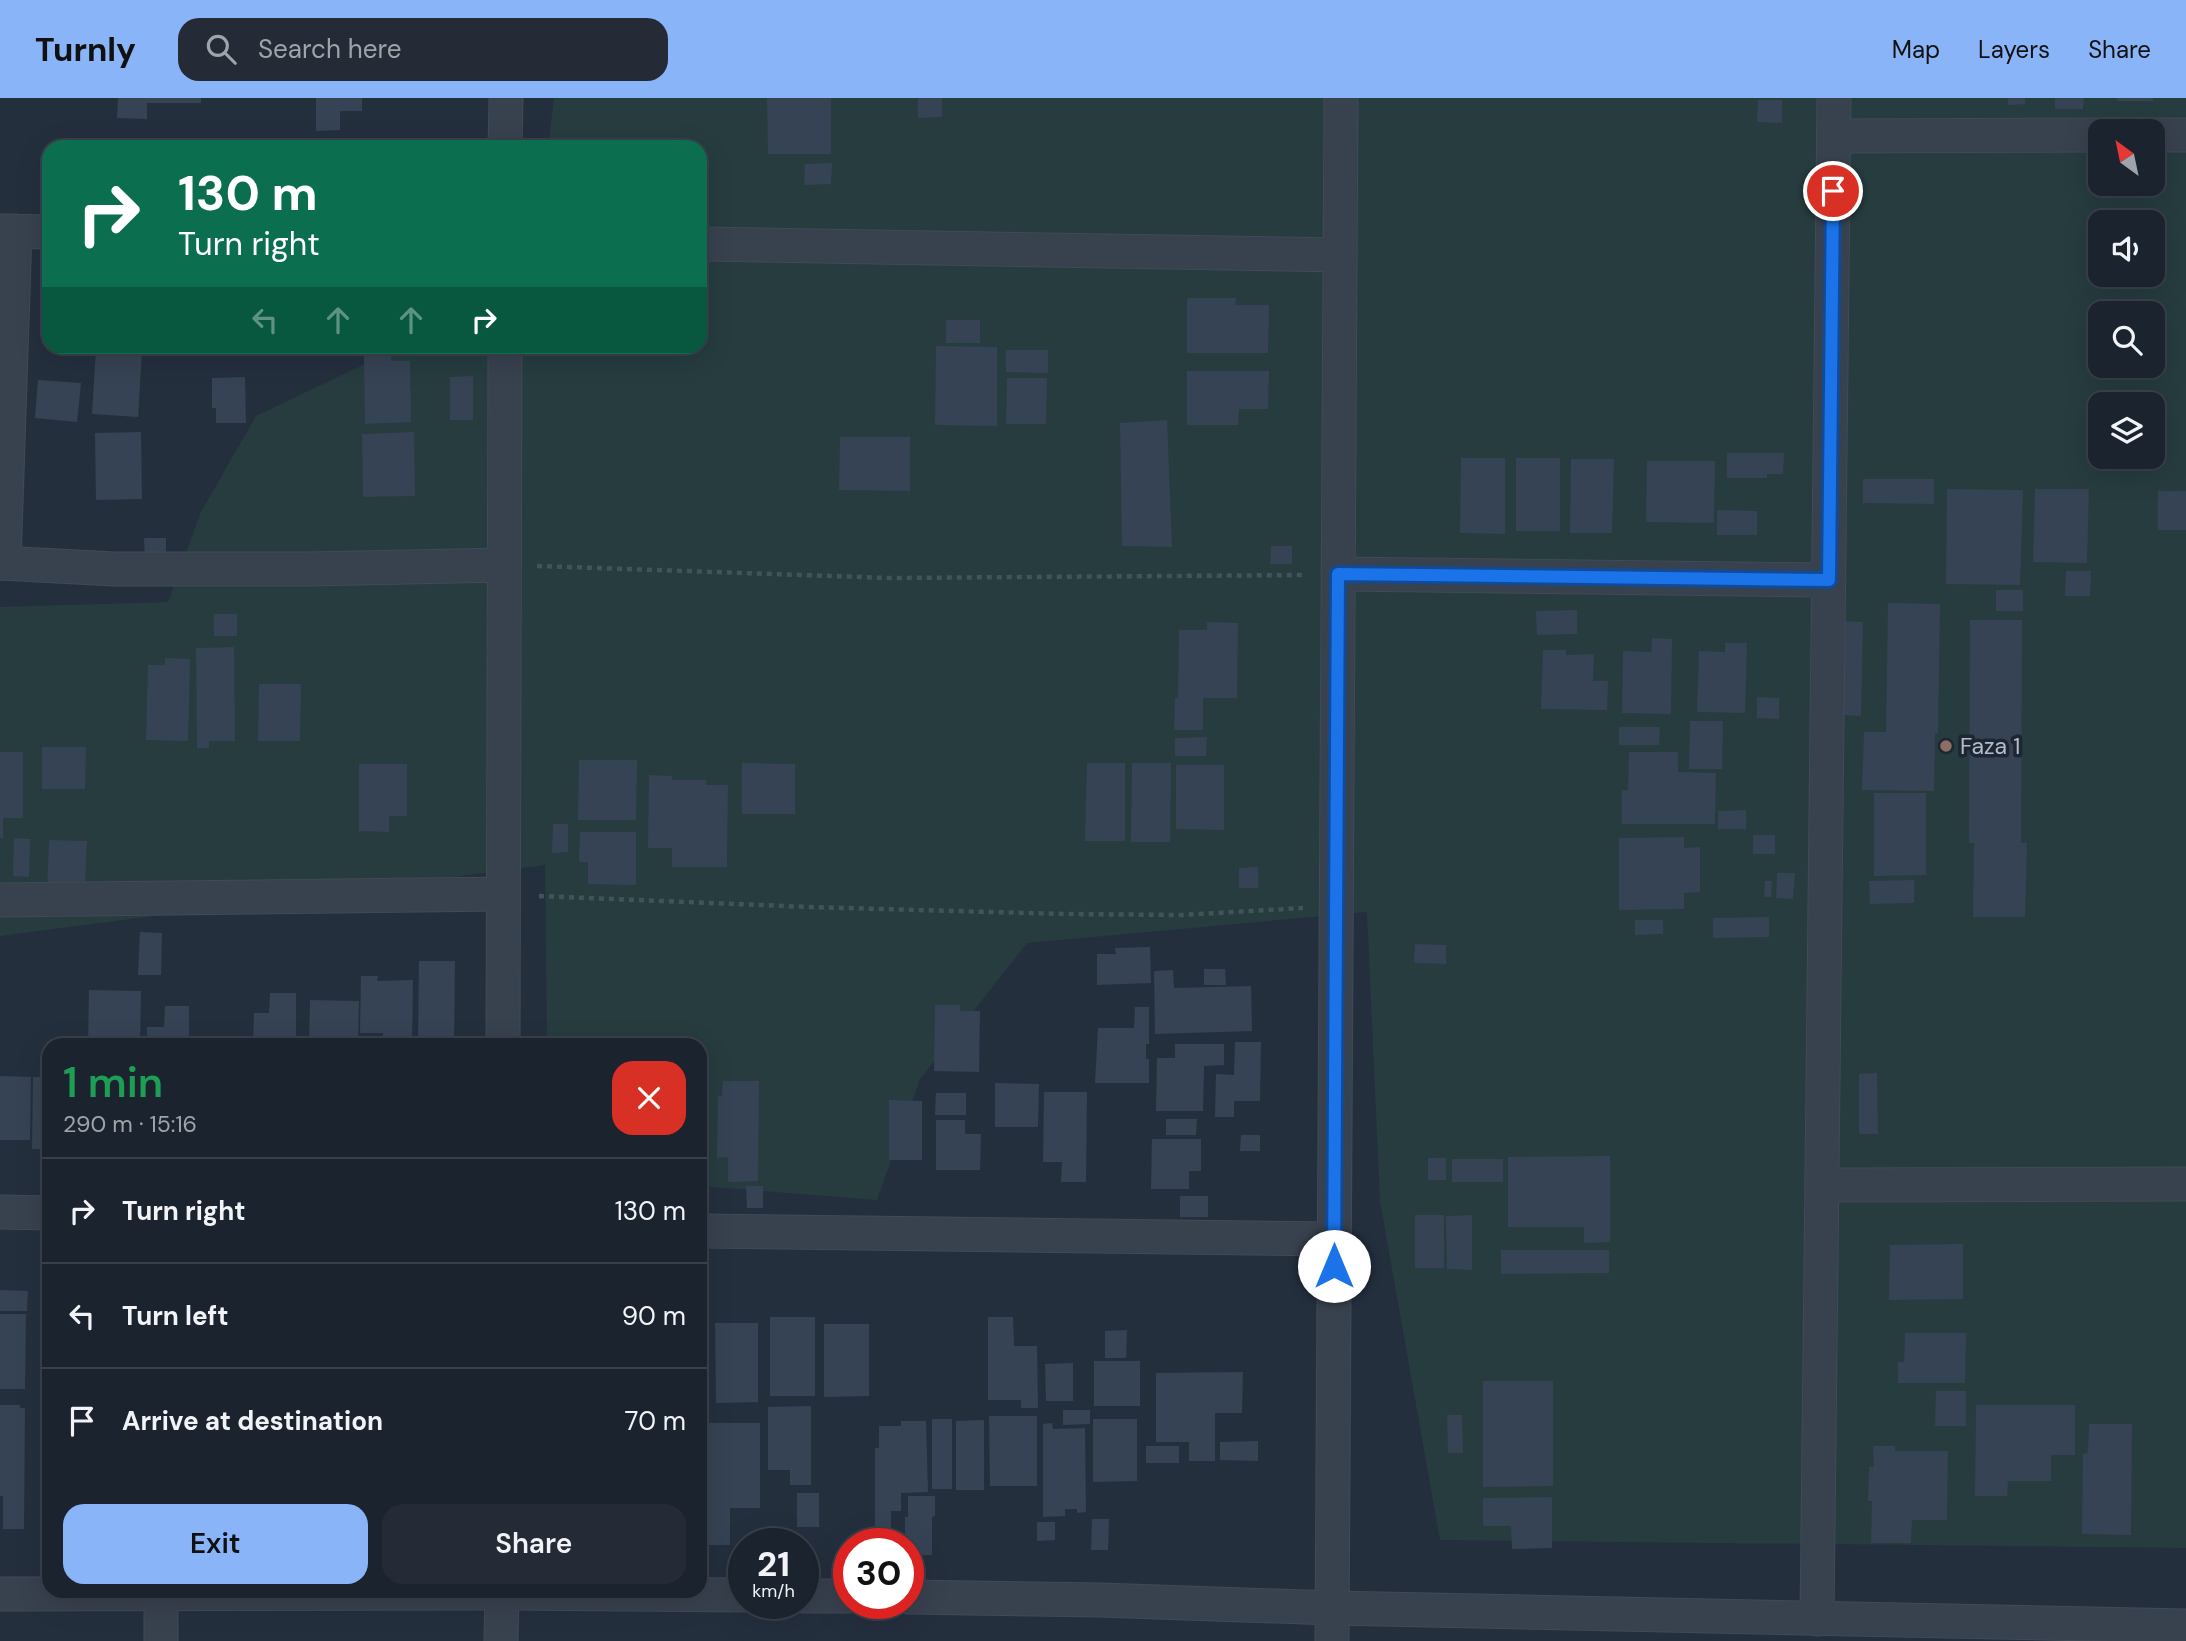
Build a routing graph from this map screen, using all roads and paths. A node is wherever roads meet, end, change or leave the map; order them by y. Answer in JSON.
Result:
{"nodes":[{"id":1,"x":506,"y":98,"type":"edge"},
{"id":2,"x":1341,"y":98,"type":"edge"},
{"id":3,"x":1834,"y":98,"type":"edge"},
{"id":4,"x":2088,"y":135,"type":"edge"},
{"id":5,"x":2165,"y":135,"type":"edge"},
{"id":6,"x":2186,"y":135,"type":"edge"},
{"id":7,"x":1834,"y":136,"type":"junction"},
{"id":8,"x":505,"y":140,"type":"edge"},
{"id":9,"x":8,"y":231,"type":"edge"},
{"id":10,"x":42,"y":232,"type":"edge"},
{"id":11,"x":707,"y":244,"type":"edge"},
{"id":12,"x":1340,"y":255,"type":"junction"},
{"id":13,"x":505,"y":354,"type":"edge"},
{"id":14,"x":2,"y":563,"type":"edge"},
{"id":15,"x":504,"y":565,"type":"junction"},
{"id":16,"x":1338,"y":574,"type":"junction"},
{"id":17,"x":1829,"y":580,"type":"junction"},
{"id":18,"x":503,"y":894,"type":"junction"},
{"id":19,"x":0,"y":900,"type":"edge"},
{"id":20,"x":1336,"y":906,"type":"junction"},
{"id":21,"x":503,"y":1038,"type":"edge"},
{"id":22,"x":2186,"y":1184,"type":"edge"},
{"id":23,"x":1822,"y":1185,"type":"junction"},
{"id":24,"x":0,"y":1212,"type":"edge"},
{"id":25,"x":42,"y":1213,"type":"edge"},
{"id":26,"x":707,"y":1231,"type":"edge"},
{"id":27,"x":1334,"y":1240,"type":"junction"},
{"id":28,"x":0,"y":1594,"type":"edge"},
{"id":29,"x":42,"y":1594,"type":"edge"},
{"id":30,"x":707,"y":1595,"type":"edge"},
{"id":31,"x":728,"y":1595,"type":"edge"},
{"id":32,"x":924,"y":1597,"type":"edge"},
{"id":33,"x":161,"y":1598,"type":"edge"},
{"id":34,"x":502,"y":1598,"type":"edge"},
{"id":35,"x":1332,"y":1608,"type":"junction"},
{"id":36,"x":1817,"y":1619,"type":"junction"},
{"id":37,"x":2186,"y":1626,"type":"edge"},
{"id":38,"x":1894,"y":1631,"type":"edge"},
{"id":39,"x":161,"y":1641,"type":"edge"},
{"id":40,"x":501,"y":1641,"type":"edge"},
{"id":41,"x":1332,"y":1641,"type":"edge"}],
"edges":[{"from":1,"to":8,"type":"street"},
{"from":2,"to":12,"type":"street"},
{"from":3,"to":7,"type":"street"},
{"from":4,"to":7,"type":"street"},
{"from":5,"to":6,"type":"street"},
{"from":7,"to":17,"type":"street"},
{"from":9,"to":10,"type":"street"},
{"from":9,"to":14,"type":"street"},
{"from":11,"to":12,"type":"street"},
{"from":12,"to":16,"type":"street"},
{"from":13,"to":15,"type":"street"},
{"from":14,"to":15,"type":"street"},
{"from":15,"to":16,"type":"path"},
{"from":15,"to":18,"type":"street"},
{"from":16,"to":17,"type":"street"},
{"from":16,"to":20,"type":"street"},
{"from":17,"to":23,"type":"street"},
{"from":18,"to":19,"type":"street"},
{"from":18,"to":20,"type":"path"},
{"from":18,"to":21,"type":"street"},
{"from":20,"to":27,"type":"street"},
{"from":22,"to":23,"type":"street"},
{"from":23,"to":36,"type":"street"},
{"from":24,"to":25,"type":"street"},
{"from":26,"to":27,"type":"street"},
{"from":27,"to":35,"type":"street"},
{"from":28,"to":29,"type":"street"},
{"from":30,"to":31,"type":"street"},
{"from":32,"to":35,"type":"street"},
{"from":33,"to":39,"type":"street"},
{"from":34,"to":40,"type":"street"},
{"from":35,"to":36,"type":"street"},
{"from":35,"to":41,"type":"street"},
{"from":36,"to":38,"type":"street"},
{"from":37,"to":38,"type":"street"}]}
